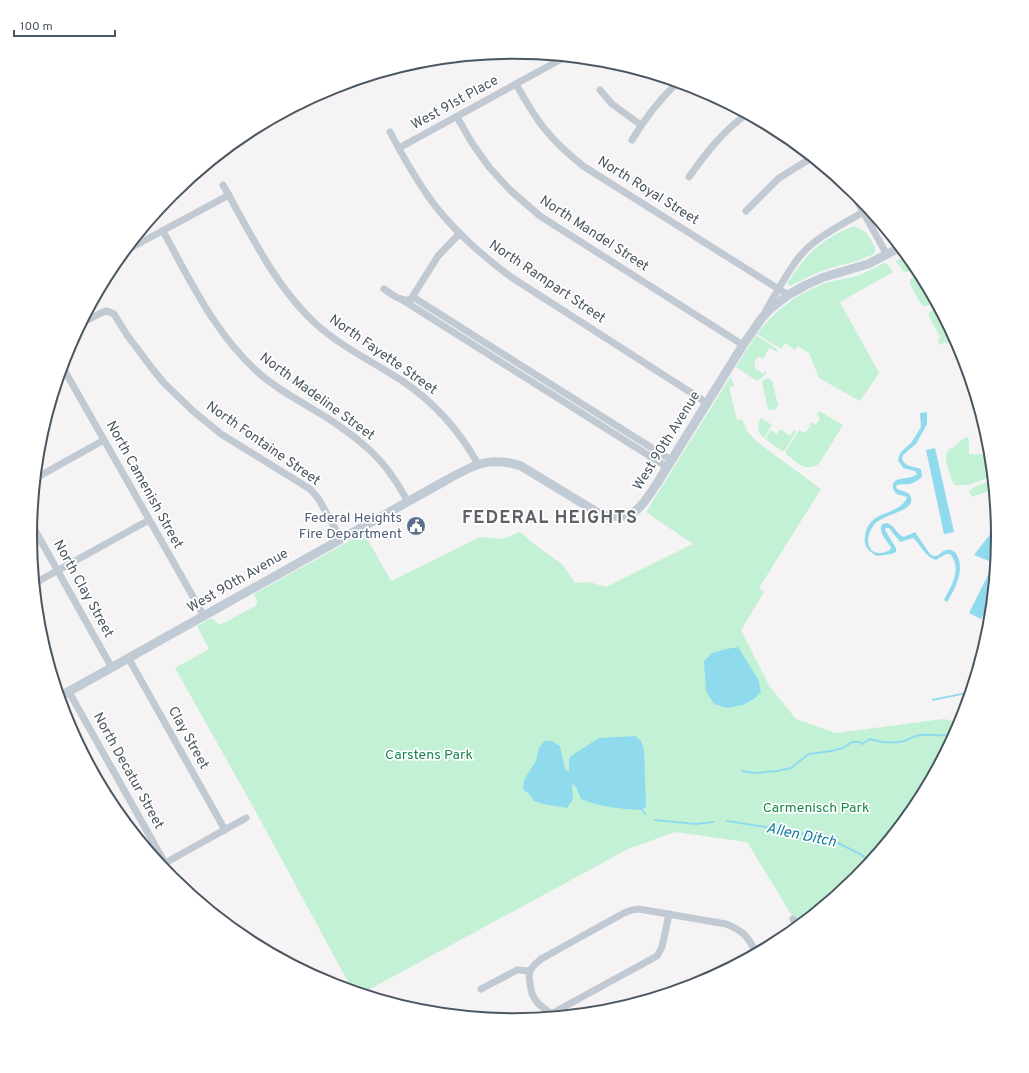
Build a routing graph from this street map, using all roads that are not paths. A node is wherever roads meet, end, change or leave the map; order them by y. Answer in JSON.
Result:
{"nodes":[{"id":1,"x":558,"y":61,"type":"edge"},
{"id":2,"x":516,"y":84,"type":"junction"},
{"id":3,"x":674,"y":86,"type":"edge"},
{"id":4,"x":600,"y":90,"type":"dead end"},
{"id":5,"x":457,"y":116,"type":"junction"},
{"id":6,"x":743,"y":117,"type":"edge"},
{"id":7,"x":641,"y":125,"type":"junction"},
{"id":8,"x":390,"y":132,"type":"dead end"},
{"id":9,"x":632,"y":140,"type":"dead end"},
{"id":10,"x":399,"y":148,"type":"junction"},
{"id":11,"x":807,"y":160,"type":"edge"},
{"id":12,"x":690,"y":177,"type":"dead end"},
{"id":13,"x":223,"y":185,"type":"dead end"},
{"id":14,"x":229,"y":195,"type":"junction"},
{"id":15,"x":861,"y":209,"type":"edge"},
{"id":16,"x":746,"y":211,"type":"dead end"},
{"id":17,"x":863,"y":212,"type":"junction"},
{"id":18,"x":163,"y":231,"type":"junction"},
{"id":19,"x":460,"y":233,"type":"junction"},
{"id":20,"x":136,"y":246,"type":"edge"},
{"id":21,"x":896,"y":249,"type":"edge"},
{"id":22,"x":887,"y":254,"type":"junction"},
{"id":23,"x":384,"y":289,"type":"dead end"},
{"id":24,"x":779,"y":289,"type":"junction"},
{"id":25,"x":788,"y":295,"type":"junction"},
{"id":26,"x":413,"y":297,"type":"junction"},
{"id":27,"x":401,"y":299,"type":"junction"},
{"id":28,"x":89,"y":319,"type":"edge"},
{"id":29,"x":761,"y":319,"type":"junction"},
{"id":30,"x":743,"y":345,"type":"junction"},
{"id":31,"x":491,"y":346,"type":"junction"},
{"id":32,"x":486,"y":353,"type":"junction"},
{"id":33,"x":66,"y":373,"type":"edge"},
{"id":34,"x":563,"y":392,"type":"junction"},
{"id":35,"x":558,"y":398,"type":"junction"},
{"id":36,"x":707,"y":402,"type":"junction"},
{"id":37,"x":104,"y":440,"type":"junction"},
{"id":38,"x":669,"y":463,"type":"junction"},
{"id":39,"x":478,"y":464,"type":"junction"},
{"id":40,"x":41,"y":475,"type":"edge"},
{"id":41,"x":408,"y":502,"type":"junction"},
{"id":42,"x":150,"y":520,"type":"junction"},
{"id":43,"x":37,"y":534,"type":"edge"},
{"id":44,"x":341,"y":539,"type":"junction"},
{"id":45,"x":58,"y":571,"type":"junction"},
{"id":46,"x":39,"y":581,"type":"edge"},
{"id":47,"x":204,"y":616,"type":"junction"},
{"id":48,"x":129,"y":659,"type":"junction"},
{"id":49,"x":112,"y":668,"type":"junction"},
{"id":50,"x":69,"y":692,"type":"junction"},
{"id":51,"x":64,"y":695,"type":"edge"},
{"id":52,"x":246,"y":818,"type":"dead end"},
{"id":53,"x":225,"y":830,"type":"junction"},
{"id":54,"x":163,"y":859,"type":"edge"},
{"id":55,"x":166,"y":862,"type":"edge"},
{"id":56,"x":669,"y":914,"type":"junction"},
{"id":57,"x":793,"y":919,"type":"dead end"},
{"id":58,"x":795,"y":923,"type":"edge"},
{"id":59,"x":754,"y":949,"type":"edge"},
{"id":60,"x":530,"y":971,"type":"junction"},
{"id":61,"x":481,"y":989,"type":"dead end"},
{"id":62,"x":560,"y":1012,"type":"edge"},
{"id":63,"x":550,"y":1013,"type":"edge"}],
"edges":[{"from":1,"to":2,"type":"street","name":"West 91st Place"},
{"from":2,"to":5,"type":"street","name":"West 91st Place"},
{"from":2,"to":24,"type":"street","name":"North Royal Street"},
{"from":3,"to":7,"type":"street"},
{"from":4,"to":7,"type":"street"},
{"from":5,"to":10,"type":"street","name":"West 91st Place"},
{"from":5,"to":30,"type":"street","name":"North Mandel Street"},
{"from":6,"to":12,"type":"street"},
{"from":7,"to":9,"type":"street"},
{"from":8,"to":10,"type":"street","name":"North Rampart Street"},
{"from":10,"to":19,"type":"street","name":"North Rampart Street"},
{"from":11,"to":16,"type":"street"},
{"from":13,"to":14,"type":"street","name":"North Fayette Street"},
{"from":14,"to":18,"type":"street"},
{"from":14,"to":39,"type":"street","name":"North Fayette Street"},
{"from":15,"to":17,"type":"street"},
{"from":17,"to":22,"type":"street"},
{"from":17,"to":24,"type":"street","name":"West 90th Avenue"},
{"from":18,"to":20,"type":"street"},
{"from":18,"to":41,"type":"street","name":"North Madeline Street"},
{"from":19,"to":26,"type":"street"},
{"from":19,"to":36,"type":"street","name":"North Rampart Street"},
{"from":21,"to":22,"type":"street","name":"West 90th Avenue"},
{"from":22,"to":25,"type":"street","name":"West 90th Avenue"},
{"from":23,"to":27,"type":"street"},
{"from":24,"to":25,"type":"street","name":"North Royal Street"},
{"from":24,"to":29,"type":"street","name":"West 90th Avenue"},
{"from":25,"to":29,"type":"street","name":"West 90th Avenue"},
{"from":26,"to":27,"type":"street"},
{"from":26,"to":31,"type":"street"},
{"from":27,"to":32,"type":"street"},
{"from":28,"to":44,"type":"street","name":"North Fontaine Street"},
{"from":29,"to":30,"type":"street","name":"West 90th Avenue"},
{"from":30,"to":36,"type":"street","name":"West 90th Avenue"},
{"from":31,"to":32,"type":"street"},
{"from":31,"to":34,"type":"street"},
{"from":32,"to":35,"type":"street"},
{"from":33,"to":37,"type":"street","name":"North Camenish Street"},
{"from":34,"to":35,"type":"street"},
{"from":34,"to":38,"type":"street"},
{"from":35,"to":38,"type":"street"},
{"from":36,"to":38,"type":"street","name":"West 90th Avenue"},
{"from":37,"to":40,"type":"street"},
{"from":37,"to":42,"type":"street","name":"North Camenish Street"},
{"from":38,"to":39,"type":"street","name":"West 90th Avenue"},
{"from":39,"to":41,"type":"street","name":"West 90th Avenue"},
{"from":41,"to":44,"type":"street","name":"West 90th Avenue"},
{"from":42,"to":45,"type":"street"},
{"from":42,"to":47,"type":"street","name":"North Camenish Street"},
{"from":43,"to":45,"type":"street","name":"North Clay Street"},
{"from":44,"to":47,"type":"street","name":"West 90th Avenue"},
{"from":45,"to":46,"type":"street"},
{"from":45,"to":49,"type":"street","name":"North Clay Street"},
{"from":47,"to":48,"type":"street","name":"West 90th Avenue"},
{"from":48,"to":49,"type":"street","name":"West 90th Avenue"},
{"from":48,"to":53,"type":"street","name":"Clay Street"},
{"from":49,"to":50,"type":"street","name":"West 90th Avenue"},
{"from":50,"to":51,"type":"street","name":"West 90th Avenue"},
{"from":50,"to":54,"type":"street","name":"North Decatur Street"},
{"from":52,"to":53,"type":"street"},
{"from":53,"to":55,"type":"street","name":"North Decatur Street"},
{"from":56,"to":59,"type":"street"},
{"from":56,"to":60,"type":"street"},
{"from":56,"to":62,"type":"street"},
{"from":57,"to":58,"type":"street"},
{"from":60,"to":61,"type":"street"},
{"from":60,"to":63,"type":"street"}]}
